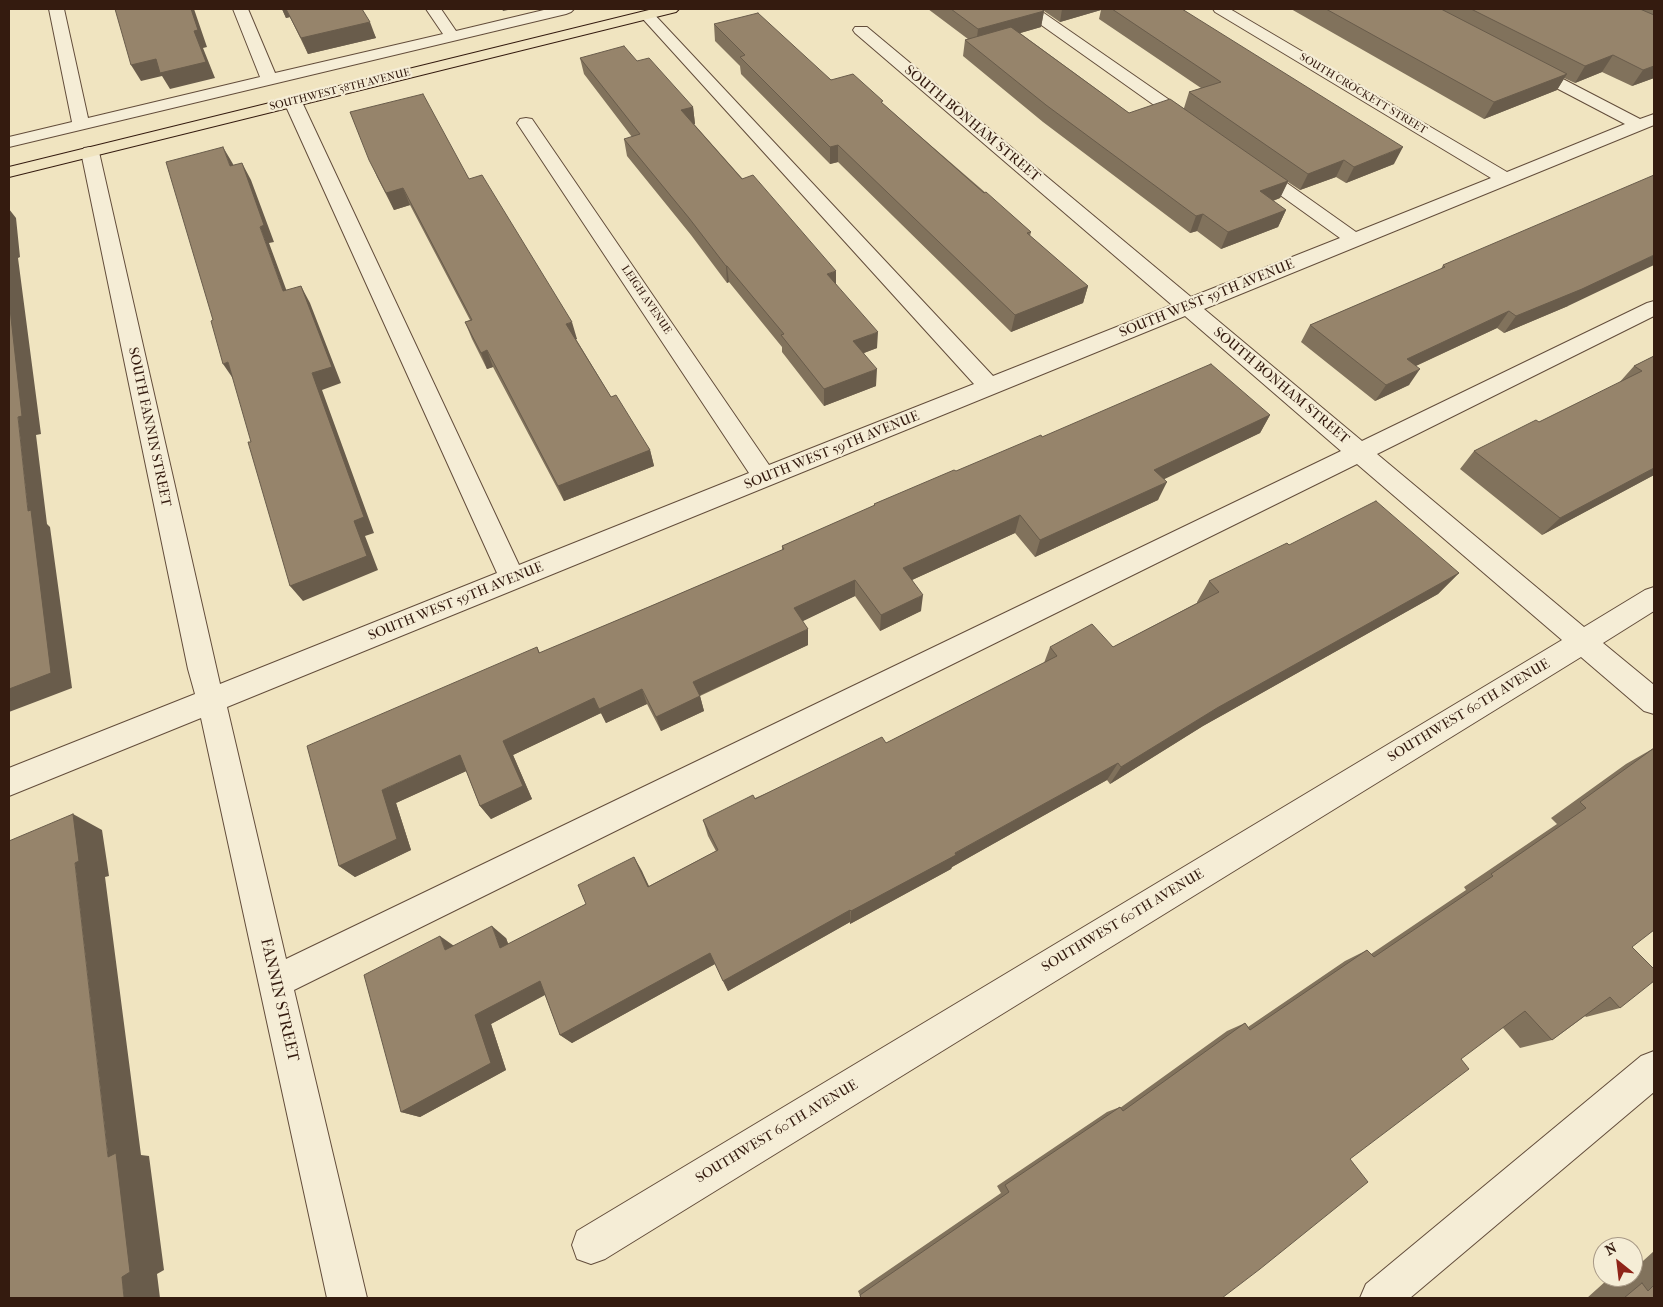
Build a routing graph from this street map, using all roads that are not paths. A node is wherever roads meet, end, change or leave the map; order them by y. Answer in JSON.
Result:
{"nodes":[{"id":1,"x":56,"y":9,"type":"edge"},
{"id":2,"x":240,"y":9,"type":"edge"},
{"id":3,"x":433,"y":9,"type":"edge"},
{"id":4,"x":566,"y":9,"type":"edge"},
{"id":5,"x":671,"y":9,"type":"edge"},
{"id":6,"x":1028,"y":9,"type":"edge"},
{"id":7,"x":1220,"y":9,"type":"edge"},
{"id":8,"x":646,"y":15,"type":"junction"},
{"id":9,"x":861,"y":30,"type":"dead end"},
{"id":10,"x":452,"y":36,"type":"junction"},
{"id":11,"x":1514,"y":60,"type":"edge"},
{"id":12,"x":270,"y":80,"type":"junction"},
{"id":13,"x":293,"y":102,"type":"junction"},
{"id":14,"x":1647,"y":122,"type":"edge"},
{"id":15,"x":526,"y":123,"type":"dead end"},
{"id":16,"x":81,"y":125,"type":"junction"},
{"id":17,"x":1207,"y":135,"type":"edge"},
{"id":18,"x":9,"y":142,"type":"edge"},
{"id":19,"x":90,"y":152,"type":"junction"},
{"id":20,"x":1239,"y":158,"type":"edge"},
{"id":21,"x":9,"y":172,"type":"edge"},
{"id":22,"x":1506,"y":179,"type":"junction"},
{"id":23,"x":1355,"y":240,"type":"junction"},
{"id":24,"x":1188,"y":307,"type":"junction"},
{"id":25,"x":1654,"y":308,"type":"edge"},
{"id":26,"x":990,"y":387,"type":"junction"},
{"id":27,"x":1358,"y":451,"type":"junction"},
{"id":28,"x":765,"y":478,"type":"junction"},
{"id":29,"x":513,"y":579,"type":"junction"},
{"id":30,"x":1654,"y":598,"type":"edge"},
{"id":31,"x":1582,"y":641,"type":"junction"},
{"id":32,"x":211,"y":701,"type":"junction"},
{"id":33,"x":1654,"y":702,"type":"edge"},
{"id":34,"x":9,"y":782,"type":"edge"},
{"id":35,"x":275,"y":982,"type":"junction"},
{"id":36,"x":1654,"y":1069,"type":"edge"},
{"id":37,"x":591,"y":1244,"type":"dead end"},
{"id":38,"x":347,"y":1298,"type":"edge"},
{"id":39,"x":1380,"y":1298,"type":"edge"}],
"edges":[{"from":1,"to":16,"type":"street"},
{"from":2,"to":12,"type":"street"},
{"from":3,"to":10,"type":"street"},
{"from":4,"to":10,"type":"street"},
{"from":5,"to":8,"type":"main road","name":"SOUTHWEST 58TH AVENUE"},
{"from":6,"to":17,"type":"street"},
{"from":7,"to":22,"type":"street","name":"SOUTH CROCKETT STREET"},
{"from":8,"to":13,"type":"main road","name":"SOUTHWEST 58TH AVENUE"},
{"from":8,"to":26,"type":"street"},
{"from":9,"to":24,"type":"street","name":"SOUTH BONHAM STREET"},
{"from":10,"to":12,"type":"street"},
{"from":11,"to":14,"type":"street"},
{"from":12,"to":16,"type":"street"},
{"from":13,"to":19,"type":"main road","name":"SOUTHWEST 58TH AVENUE"},
{"from":13,"to":29,"type":"street"},
{"from":14,"to":22,"type":"street","name":"SOUTH WEST 59TH AVENUE"},
{"from":15,"to":28,"type":"street","name":"LEIGH AVENUE"},
{"from":16,"to":18,"type":"street"},
{"from":19,"to":21,"type":"main road","name":"SOUTHWEST 58TH AVENUE"},
{"from":19,"to":32,"type":"street","name":"SOUTH FANNIN STREET"},
{"from":20,"to":23,"type":"street"},
{"from":22,"to":23,"type":"street","name":"SOUTH WEST 59TH AVENUE"},
{"from":23,"to":24,"type":"street","name":"SOUTH WEST 59TH AVENUE"},
{"from":24,"to":26,"type":"street","name":"SOUTH WEST 59TH AVENUE"},
{"from":24,"to":27,"type":"street","name":"SOUTH BONHAM STREET"},
{"from":25,"to":27,"type":"street"},
{"from":26,"to":28,"type":"street","name":"SOUTH WEST 59TH AVENUE"},
{"from":27,"to":31,"type":"street","name":"SOUTH BONHAM STREET"},
{"from":27,"to":35,"type":"street"},
{"from":28,"to":29,"type":"street","name":"SOUTH WEST 59TH AVENUE"},
{"from":29,"to":32,"type":"street","name":"SOUTH WEST 59TH AVENUE"},
{"from":30,"to":31,"type":"street","name":"SOUTHWEST 60TH AVENUE"},
{"from":31,"to":33,"type":"street","name":"SOUTH BONHAM STREET"},
{"from":31,"to":37,"type":"street","name":"SOUTHWEST 60TH AVENUE"},
{"from":32,"to":34,"type":"street","name":"SOUTH WEST 59TH AVENUE"},
{"from":32,"to":35,"type":"street","name":"FANNIN STREET"},
{"from":35,"to":38,"type":"street","name":"FANNIN STREET"},
{"from":36,"to":39,"type":"street"}]}
